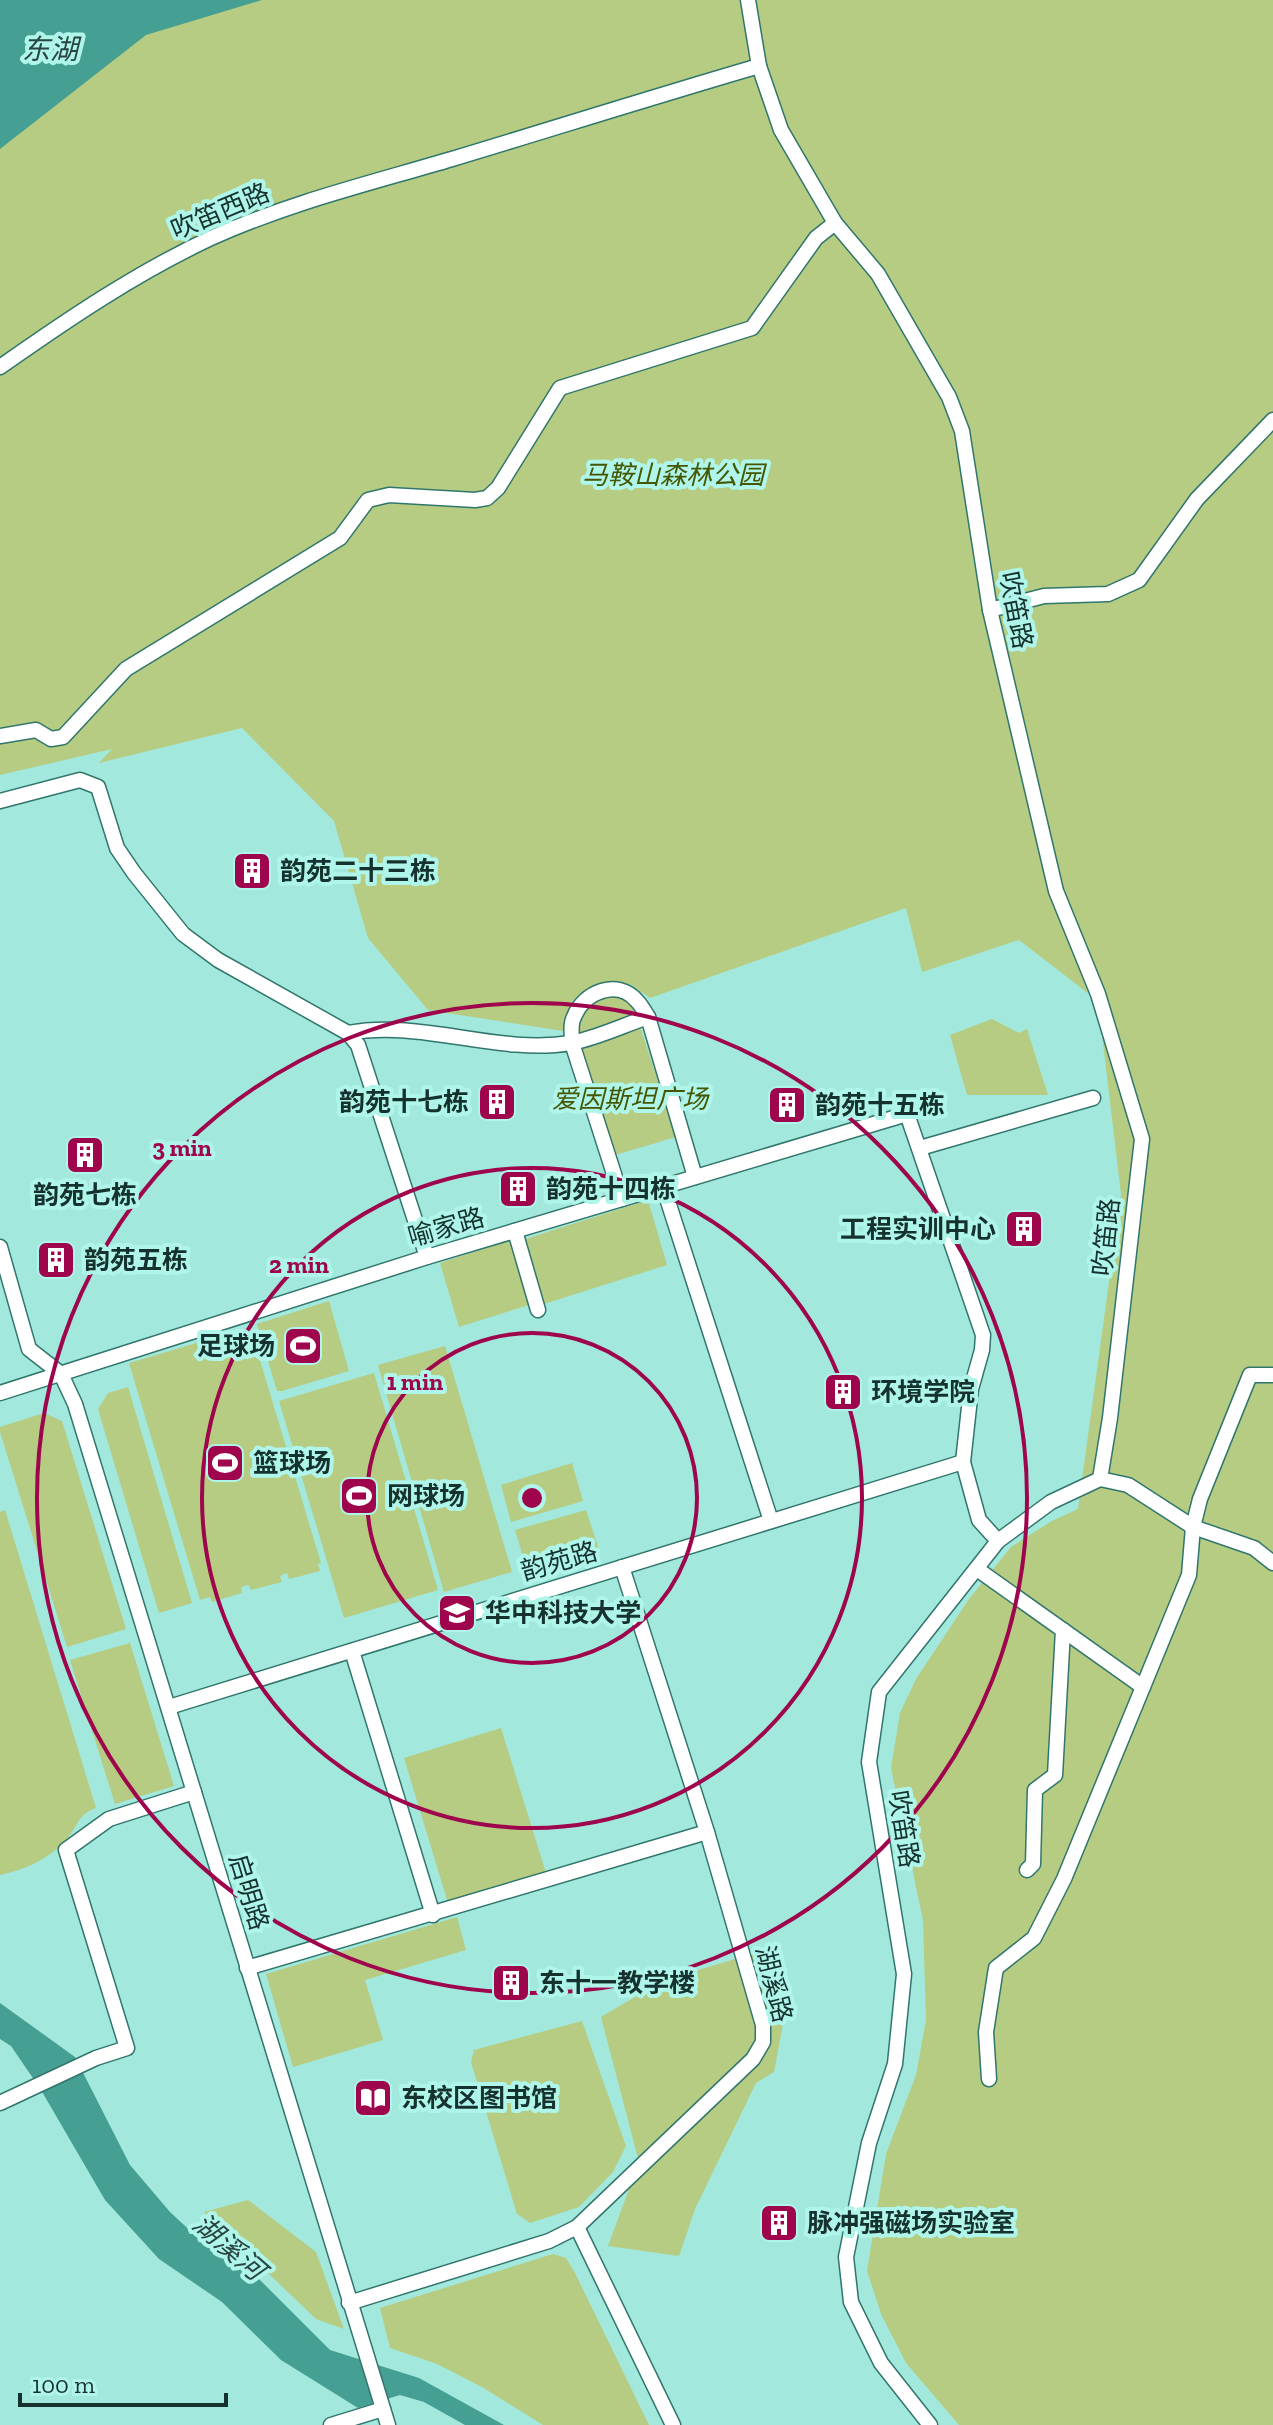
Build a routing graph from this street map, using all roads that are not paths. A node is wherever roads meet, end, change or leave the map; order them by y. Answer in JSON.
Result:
{"nodes":[{"id":1,"x":748,"y":0,"type":"edge"},
{"id":2,"x":759,"y":66,"type":"junction"},
{"id":3,"x":835,"y":223,"type":"junction"},
{"id":4,"x":0,"y":367,"type":"edge"},
{"id":5,"x":1273,"y":420,"type":"edge"},
{"id":6,"x":990,"y":610,"type":"junction"},
{"id":7,"x":0,"y":736,"type":"edge"},
{"id":8,"x":0,"y":801,"type":"edge"},
{"id":9,"x":648,"y":1017,"type":"junction"},
{"id":10,"x":348,"y":1033,"type":"junction"},
{"id":11,"x":572,"y":1043,"type":"junction"},
{"id":12,"x":1093,"y":1098,"type":"dead end"},
{"id":13,"x":920,"y":1148,"type":"junction"},
{"id":14,"x":695,"y":1177,"type":"junction"},
{"id":15,"x":663,"y":1186,"type":"junction"},
{"id":16,"x":622,"y":1199,"type":"junction"},
{"id":17,"x":515,"y":1231,"type":"junction"},
{"id":18,"x":0,"y":1247,"type":"edge"},
{"id":19,"x":427,"y":1257,"type":"junction"},
{"id":20,"x":538,"y":1310,"type":"dead end"},
{"id":21,"x":61,"y":1374,"type":"junction"},
{"id":22,"x":1273,"y":1375,"type":"edge"},
{"id":23,"x":0,"y":1393,"type":"edge"},
{"id":24,"x":963,"y":1462,"type":"junction"},
{"id":25,"x":1100,"y":1479,"type":"junction"},
{"id":26,"x":771,"y":1521,"type":"junction"},
{"id":27,"x":1193,"y":1527,"type":"junction"},
{"id":28,"x":998,"y":1541,"type":"junction"},
{"id":29,"x":1273,"y":1563,"type":"edge"},
{"id":30,"x":622,"y":1567,"type":"junction"},
{"id":31,"x":977,"y":1569,"type":"junction"},
{"id":32,"x":1063,"y":1630,"type":"junction"},
{"id":33,"x":352,"y":1651,"type":"junction"},
{"id":34,"x":1143,"y":1687,"type":"junction"},
{"id":35,"x":169,"y":1707,"type":"junction"},
{"id":36,"x":194,"y":1792,"type":"junction"},
{"id":37,"x":707,"y":1832,"type":"junction"},
{"id":38,"x":1027,"y":1870,"type":"dead end"},
{"id":39,"x":433,"y":1915,"type":"junction"},
{"id":40,"x":247,"y":1968,"type":"junction"},
{"id":41,"x":989,"y":2079,"type":"dead end"},
{"id":42,"x":6,"y":2101,"type":"edge"},
{"id":43,"x":577,"y":2227,"type":"junction"},
{"id":44,"x":349,"y":2303,"type":"junction"},
{"id":45,"x":382,"y":2408,"type":"junction"},
{"id":46,"x":331,"y":2425,"type":"edge"},
{"id":47,"x":388,"y":2425,"type":"edge"},
{"id":48,"x":673,"y":2425,"type":"edge"},
{"id":49,"x":930,"y":2425,"type":"edge"}],
"edges":[{"from":1,"to":2,"type":"street","name":"吹笛路"},
{"from":2,"to":3,"type":"street","name":"吹笛路"},
{"from":2,"to":4,"type":"street","name":"吹笛西路"},
{"from":3,"to":6,"type":"street","name":"吹笛路"},
{"from":3,"to":7,"type":"street"},
{"from":5,"to":6,"type":"street"},
{"from":6,"to":25,"type":"street","name":"吹笛路"},
{"from":8,"to":10,"type":"street"},
{"from":9,"to":11,"type":"street"},
{"from":9,"to":11,"type":"street"},
{"from":9,"to":14,"type":"street"},
{"from":10,"to":11,"type":"street"},
{"from":10,"to":19,"type":"street"},
{"from":11,"to":16,"type":"street"},
{"from":12,"to":13,"type":"street"},
{"from":13,"to":14,"type":"street","name":"喻家路"},
{"from":13,"to":24,"type":"street"},
{"from":14,"to":15,"type":"street","name":"喻家路"},
{"from":15,"to":16,"type":"street","name":"喻家路"},
{"from":15,"to":26,"type":"street"},
{"from":16,"to":17,"type":"street","name":"喻家路"},
{"from":17,"to":19,"type":"street","name":"喻家路"},
{"from":17,"to":20,"type":"street"},
{"from":18,"to":21,"type":"street"},
{"from":19,"to":21,"type":"street","name":"喻家路"},
{"from":21,"to":23,"type":"street","name":"喻家路"},
{"from":21,"to":35,"type":"street","name":"启明路"},
{"from":22,"to":27,"type":"street"},
{"from":24,"to":26,"type":"street","name":"韵苑路"},
{"from":24,"to":28,"type":"street"},
{"from":25,"to":27,"type":"street"},
{"from":25,"to":28,"type":"street","name":"吹笛路"},
{"from":26,"to":30,"type":"street","name":"韵苑路"},
{"from":27,"to":29,"type":"street"},
{"from":27,"to":34,"type":"street"},
{"from":28,"to":31,"type":"street","name":"吹笛路"},
{"from":30,"to":33,"type":"street","name":"韵苑路"},
{"from":30,"to":37,"type":"street","name":"湖溪路"},
{"from":31,"to":32,"type":"street"},
{"from":31,"to":49,"type":"street","name":"吹笛路"},
{"from":32,"to":34,"type":"street"},
{"from":32,"to":38,"type":"street"},
{"from":33,"to":35,"type":"street","name":"韵苑路"},
{"from":33,"to":39,"type":"street"},
{"from":34,"to":41,"type":"street"},
{"from":35,"to":36,"type":"street","name":"启明路"},
{"from":36,"to":40,"type":"street","name":"启明路"},
{"from":36,"to":42,"type":"street"},
{"from":37,"to":39,"type":"street"},
{"from":37,"to":43,"type":"street","name":"湖溪路"},
{"from":39,"to":40,"type":"street"},
{"from":40,"to":44,"type":"street","name":"启明路"},
{"from":43,"to":44,"type":"street"},
{"from":43,"to":48,"type":"street"},
{"from":44,"to":45,"type":"street","name":"启明路"},
{"from":45,"to":46,"type":"street"},
{"from":45,"to":47,"type":"street","name":"启明路"}]}
